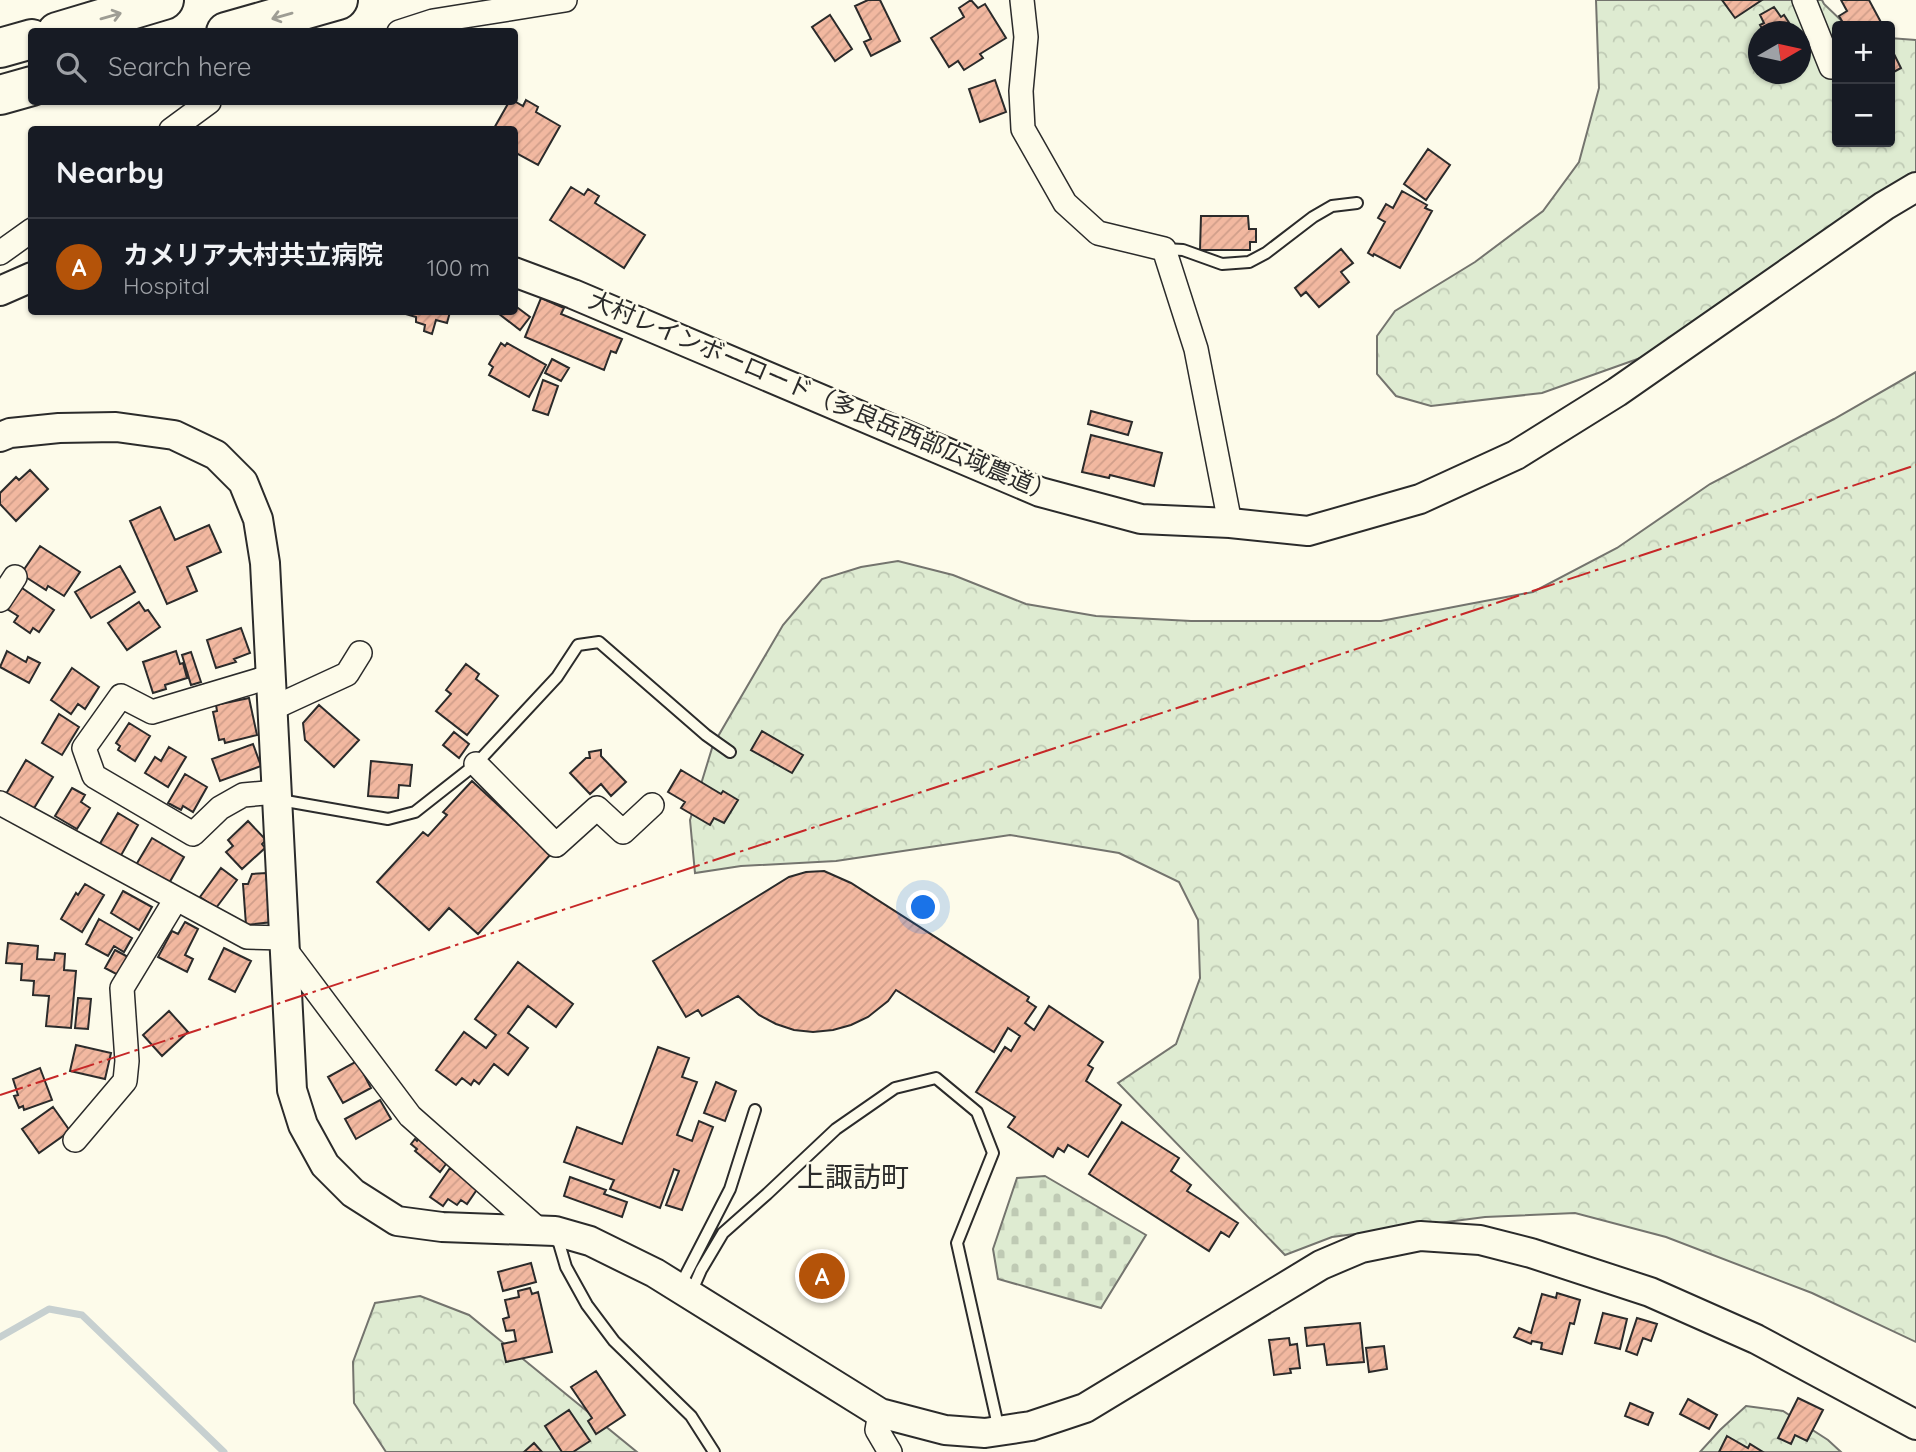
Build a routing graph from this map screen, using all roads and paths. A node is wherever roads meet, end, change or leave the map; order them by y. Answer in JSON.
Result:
{"nodes":[{"id":1,"x":164,"y":0,"type":"edge"},
{"id":2,"x":338,"y":0,"type":"edge"},
{"id":3,"x":565,"y":0,"type":"edge"},
{"id":4,"x":1022,"y":0,"type":"edge"},
{"id":5,"x":1804,"y":0,"type":"edge"},
{"id":6,"x":70,"y":28,"type":"edge"},
{"id":7,"x":240,"y":28,"type":"edge"},
{"id":8,"x":411,"y":28,"type":"edge"},
{"id":9,"x":28,"y":40,"type":"edge"},
{"id":10,"x":0,"y":48,"type":"edge"},
{"id":11,"x":1831,"y":67,"type":"dead end"},
{"id":12,"x":28,"y":87,"type":"edge"},
{"id":13,"x":0,"y":95,"type":"edge"},
{"id":14,"x":205,"y":105,"type":"edge"},
{"id":15,"x":176,"y":126,"type":"edge"},
{"id":16,"x":1916,"y":187,"type":"edge"},
{"id":17,"x":1357,"y":203,"type":"dead end"},
{"id":18,"x":28,"y":233,"type":"edge"},
{"id":19,"x":1164,"y":249,"type":"junction"},
{"id":20,"x":0,"y":253,"type":"edge"},
{"id":21,"x":518,"y":274,"type":"edge"},
{"id":22,"x":28,"y":279,"type":"edge"},
{"id":23,"x":0,"y":291,"type":"edge"},
{"id":24,"x":0,"y":437,"type":"edge"},
{"id":25,"x":1230,"y":523,"type":"junction"},
{"id":26,"x":15,"y":576,"type":"dead end"},
{"id":27,"x":0,"y":600,"type":"edge"},
{"id":28,"x":360,"y":653,"type":"dead end"},
{"id":29,"x":270,"y":677,"type":"junction"},
{"id":30,"x":271,"y":709,"type":"junction"},
{"id":31,"x":730,"y":752,"type":"dead end"},
{"id":32,"x":476,"y":764,"type":"junction"},
{"id":33,"x":277,"y":796,"type":"junction"},
{"id":34,"x":0,"y":803,"type":"edge"},
{"id":35,"x":652,"y":805,"type":"dead end"},
{"id":36,"x":176,"y":899,"type":"junction"},
{"id":37,"x":285,"y":943,"type":"junction"},
{"id":38,"x":755,"y":1110,"type":"dead end"},
{"id":39,"x":75,"y":1140,"type":"dead end"},
{"id":40,"x":547,"y":1230,"type":"junction"},
{"id":41,"x":684,"y":1291,"type":"junction"},
{"id":42,"x":880,"y":1413,"type":"junction"},
{"id":43,"x":1916,"y":1425,"type":"edge"},
{"id":44,"x":999,"y":1430,"type":"junction"},
{"id":45,"x":714,"y":1452,"type":"edge"},
{"id":46,"x":890,"y":1452,"type":"edge"}],
"edges":[{"from":6,"to":1,"type":"highway","one_way":true},
{"from":2,"to":7,"type":"highway","one_way":true},
{"from":3,"to":8,"type":"street"},
{"from":4,"to":19,"type":"street"},
{"from":5,"to":11,"type":"street"},
{"from":9,"to":10,"type":"highway"},
{"from":12,"to":13,"type":"highway"},
{"from":14,"to":15,"type":"street"},
{"from":16,"to":25,"type":"street","name":"大村レインボーロード（多良岳西部広域農道）"},
{"from":17,"to":19,"type":"lane"},
{"from":18,"to":20,"type":"street"},
{"from":19,"to":25,"type":"street"},
{"from":21,"to":25,"type":"street","name":"大村レインボーロード（多良岳西部広域農道）"},
{"from":22,"to":23,"type":"street"},
{"from":24,"to":29,"type":"street"},
{"from":26,"to":27,"type":"street"},
{"from":28,"to":30,"type":"street"},
{"from":29,"to":30,"type":"street"},
{"from":29,"to":33,"type":"street"},
{"from":30,"to":33,"type":"street"},
{"from":31,"to":32,"type":"lane"},
{"from":32,"to":33,"type":"lane"},
{"from":32,"to":35,"type":"street"},
{"from":33,"to":37,"type":"street"},
{"from":34,"to":36,"type":"street"},
{"from":36,"to":37,"type":"street"},
{"from":36,"to":39,"type":"street"},
{"from":37,"to":40,"type":"street"},
{"from":37,"to":40,"type":"street"},
{"from":38,"to":41,"type":"lane"},
{"from":40,"to":41,"type":"street"},
{"from":40,"to":45,"type":"lane"},
{"from":41,"to":42,"type":"street"},
{"from":41,"to":44,"type":"lane"},
{"from":42,"to":44,"type":"street"},
{"from":42,"to":46,"type":"street"},
{"from":43,"to":44,"type":"street"}]}
